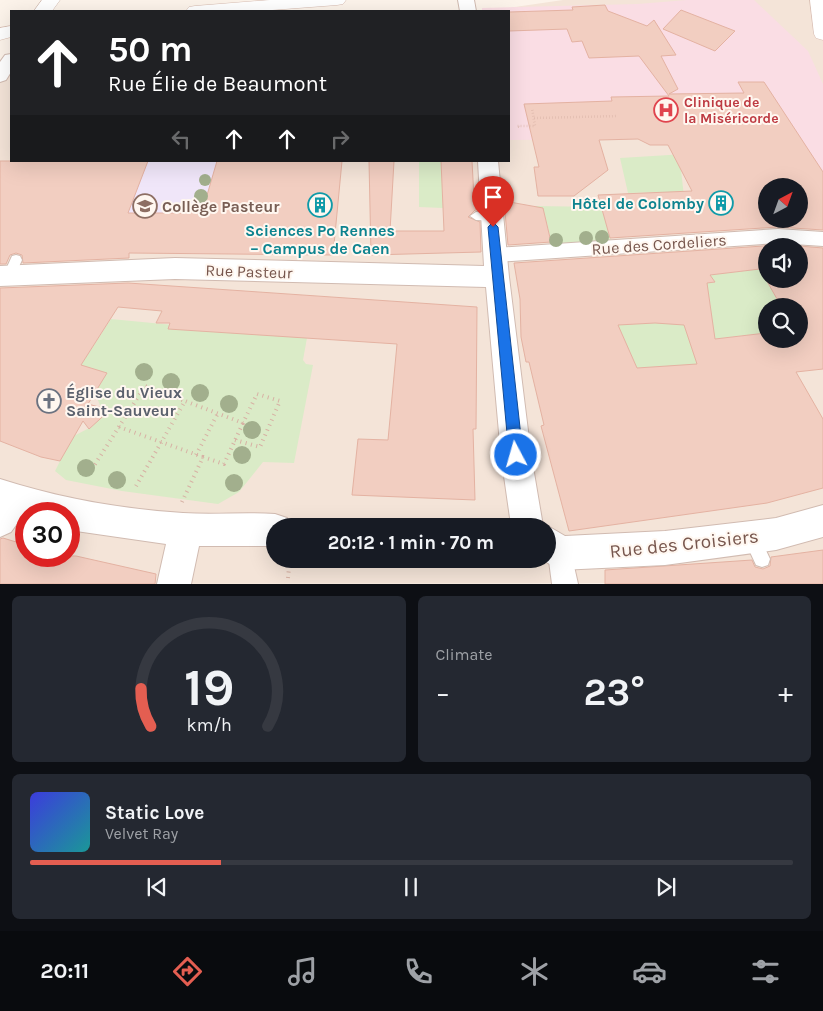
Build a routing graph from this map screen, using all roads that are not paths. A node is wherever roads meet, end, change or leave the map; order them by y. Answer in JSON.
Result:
{"nodes":[{"id":1,"x":337,"y":0,"type":"edge"},
{"id":2,"x":819,"y":0,"type":"edge"},
{"id":3,"x":208,"y":10,"type":"edge"},
{"id":4,"x":823,"y":34,"type":"edge"},
{"id":5,"x":7,"y":60,"type":"edge"},
{"id":6,"x":0,"y":76,"type":"edge"},
{"id":7,"x":488,"y":162,"type":"edge"},
{"id":8,"x":823,"y":239,"type":"edge"},
{"id":9,"x":497,"y":266,"type":"junction"},
{"id":10,"x":8,"y":270,"type":"edge"},
{"id":11,"x":5,"y":505,"type":"edge"},
{"id":12,"x":183,"y":518,"type":"junction"},
{"id":13,"x":534,"y":518,"type":"edge"},
{"id":14,"x":823,"y":521,"type":"edge"},
{"id":15,"x":266,"y":529,"type":"edge"},
{"id":16,"x":556,"y":544,"type":"edge"},
{"id":17,"x":174,"y":584,"type":"edge"}],
"edges":[{"from":1,"to":3,"type":"main road"},
{"from":2,"to":4,"type":"main road"},
{"from":5,"to":6,"type":"street"},
{"from":7,"to":9,"type":"street"},
{"from":8,"to":9,"type":"street","name":"Rue des Cordeliers"},
{"from":9,"to":10,"type":"street","name":"Rue Pasteur"},
{"from":9,"to":13,"type":"street"},
{"from":11,"to":12,"type":"street"},
{"from":12,"to":15,"type":"street"},
{"from":12,"to":17,"type":"street"},
{"from":14,"to":16,"type":"street","name":"Rue des Croisiers"}]}
